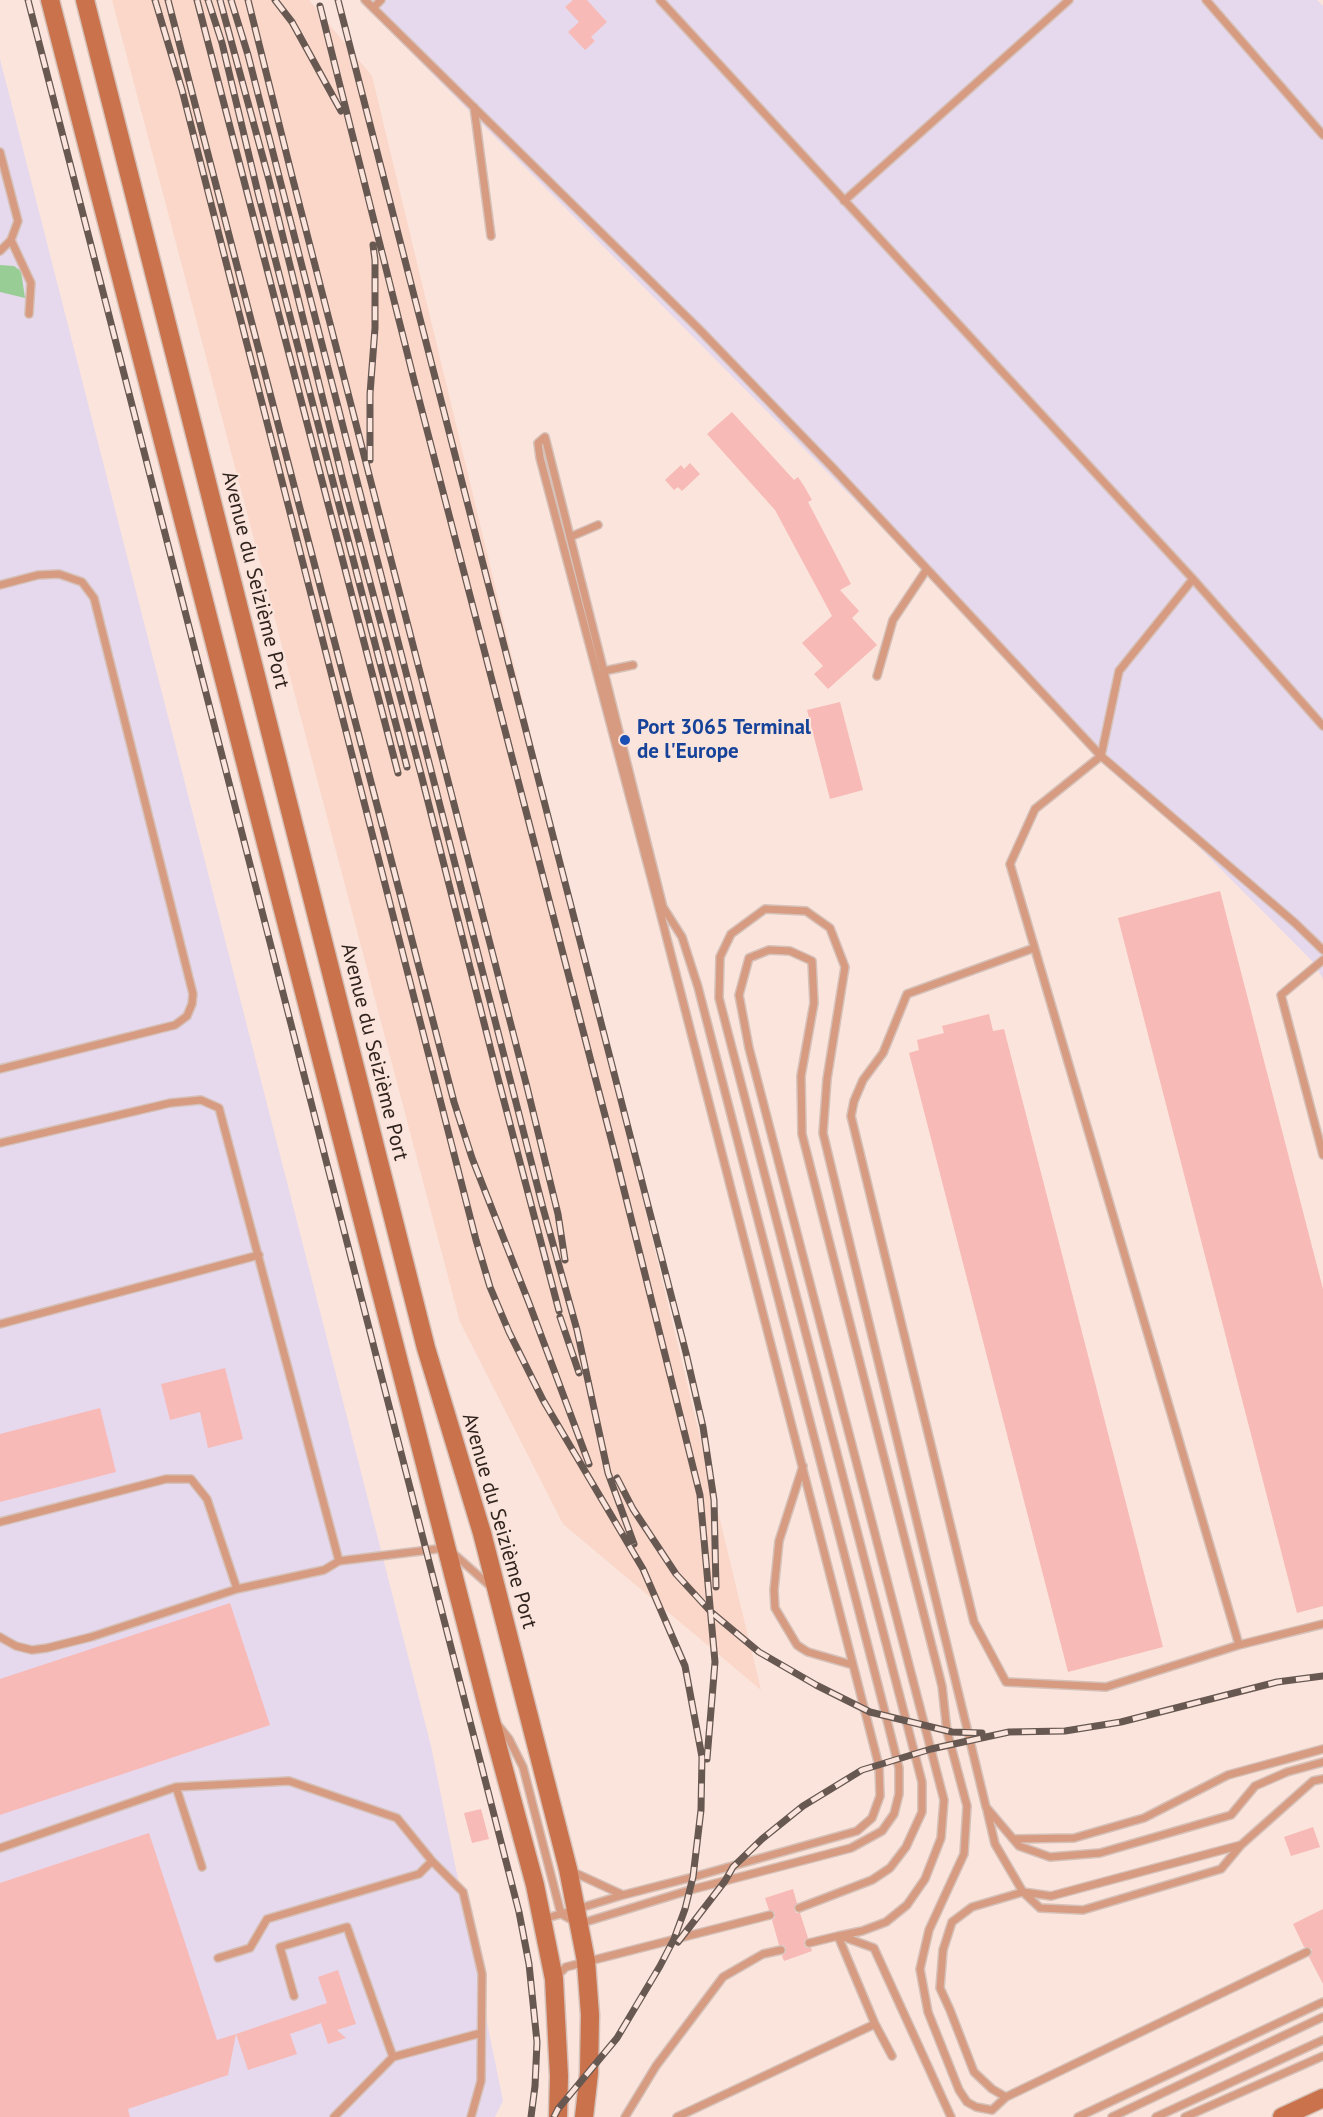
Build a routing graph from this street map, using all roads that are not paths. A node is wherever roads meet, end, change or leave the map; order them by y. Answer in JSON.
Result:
{"nodes":[{"id":1,"x":50,"y":0,"type":"edge"},
{"id":2,"x":85,"y":0,"type":"edge"},
{"id":3,"x":365,"y":0,"type":"edge"},
{"id":4,"x":381,"y":0,"type":"edge"},
{"id":5,"x":660,"y":0,"type":"edge"},
{"id":6,"x":1069,"y":0,"type":"edge"},
{"id":7,"x":1206,"y":0,"type":"edge"},
{"id":8,"x":373,"y":8,"type":"junction"},
{"id":9,"x":474,"y":107,"type":"junction"},
{"id":10,"x":1323,"y":135,"type":"edge"},
{"id":11,"x":0,"y":152,"type":"edge"},
{"id":12,"x":844,"y":201,"type":"junction"},
{"id":13,"x":491,"y":236,"type":"dead end"},
{"id":14,"x":11,"y":240,"type":"junction"},
{"id":15,"x":0,"y":251,"type":"edge"},
{"id":16,"x":29,"y":314,"type":"dead end"},
{"id":17,"x":598,"y":525,"type":"dead end"},
{"id":18,"x":570,"y":537,"type":"junction"},
{"id":19,"x":927,"y":569,"type":"junction"},
{"id":20,"x":1193,"y":579,"type":"junction"},
{"id":21,"x":0,"y":585,"type":"edge"},
{"id":22,"x":633,"y":665,"type":"dead end"},
{"id":23,"x":604,"y":671,"type":"junction"},
{"id":24,"x":877,"y":676,"type":"dead end"},
{"id":25,"x":1323,"y":726,"type":"edge"},
{"id":26,"x":1101,"y":756,"type":"junction"},
{"id":27,"x":661,"y":906,"type":"junction"},
{"id":28,"x":1034,"y":948,"type":"junction"},
{"id":29,"x":1323,"y":950,"type":"edge"},
{"id":30,"x":1323,"y":960,"type":"edge"},
{"id":31,"x":0,"y":1069,"type":"edge"},
{"id":32,"x":0,"y":1143,"type":"edge"},
{"id":33,"x":1323,"y":1155,"type":"edge"},
{"id":34,"x":259,"y":1255,"type":"junction"},
{"id":35,"x":0,"y":1324,"type":"edge"},
{"id":36,"x":803,"y":1466,"type":"junction"},
{"id":37,"x":0,"y":1522,"type":"edge"},
{"id":38,"x":447,"y":1548,"type":"junction"},
{"id":39,"x":339,"y":1561,"type":"junction"},
{"id":40,"x":237,"y":1589,"type":"junction"},
{"id":41,"x":497,"y":1592,"type":"junction"},
{"id":42,"x":1323,"y":1624,"type":"edge"},
{"id":43,"x":0,"y":1637,"type":"edge"},
{"id":44,"x":1239,"y":1645,"type":"junction"},
{"id":45,"x":854,"y":1665,"type":"junction"},
{"id":46,"x":489,"y":1714,"type":"junction"},
{"id":47,"x":1323,"y":1749,"type":"edge"},
{"id":48,"x":1323,"y":1762,"type":"edge"},
{"id":49,"x":1323,"y":1779,"type":"edge"},
{"id":50,"x":176,"y":1787,"type":"junction"},
{"id":51,"x":986,"y":1807,"type":"junction"},
{"id":52,"x":1013,"y":1839,"type":"junction"},
{"id":53,"x":1241,"y":1845,"type":"junction"},
{"id":54,"x":0,"y":1848,"type":"edge"},
{"id":55,"x":432,"y":1861,"type":"junction"},
{"id":56,"x":202,"y":1867,"type":"dead end"},
{"id":57,"x":568,"y":1869,"type":"junction"},
{"id":58,"x":1023,"y":1892,"type":"junction"},
{"id":59,"x":623,"y":1894,"type":"junction"},
{"id":60,"x":799,"y":1908,"type":"dead end"},
{"id":61,"x":770,"y":1915,"type":"dead end"},
{"id":62,"x":572,"y":1916,"type":"junction"},
{"id":63,"x":542,"y":1919,"type":"junction"},
{"id":64,"x":838,"y":1935,"type":"junction"},
{"id":65,"x":809,"y":1943,"type":"dead end"},
{"id":66,"x":781,"y":1950,"type":"dead end"},
{"id":67,"x":1307,"y":1952,"type":"dead end"},
{"id":68,"x":218,"y":1958,"type":"dead end"},
{"id":69,"x":586,"y":1961,"type":"junction"},
{"id":70,"x":554,"y":1979,"type":"junction"},
{"id":71,"x":294,"y":1996,"type":"dead end"},
{"id":72,"x":1323,"y":2002,"type":"edge"},
{"id":73,"x":1323,"y":2017,"type":"edge"},
{"id":74,"x":875,"y":2024,"type":"junction"},
{"id":75,"x":481,"y":2033,"type":"junction"},
{"id":76,"x":1323,"y":2040,"type":"edge"},
{"id":77,"x":892,"y":2056,"type":"dead end"},
{"id":78,"x":1323,"y":2056,"type":"edge"},
{"id":79,"x":393,"y":2057,"type":"junction"},
{"id":80,"x":1006,"y":2097,"type":"junction"},
{"id":81,"x":1323,"y":2098,"type":"edge"},
{"id":82,"x":334,"y":2117,"type":"edge"},
{"id":83,"x":471,"y":2117,"type":"edge"},
{"id":84,"x":558,"y":2117,"type":"edge"},
{"id":85,"x":584,"y":2117,"type":"edge"},
{"id":86,"x":625,"y":2117,"type":"edge"},
{"id":87,"x":677,"y":2117,"type":"edge"},
{"id":88,"x":951,"y":2117,"type":"edge"},
{"id":89,"x":1078,"y":2117,"type":"edge"},
{"id":90,"x":1112,"y":2117,"type":"edge"},
{"id":91,"x":1156,"y":2117,"type":"edge"},
{"id":92,"x":1185,"y":2117,"type":"edge"},
{"id":93,"x":1282,"y":2117,"type":"edge"}],
"edges":[{"from":1,"to":38,"type":"main road"},
{"from":2,"to":41,"type":"main road","name":"Avenue du Seizième Port"},
{"from":3,"to":8,"type":"lane"},
{"from":4,"to":8,"type":"lane"},
{"from":5,"to":12,"type":"lane"},
{"from":6,"to":12,"type":"lane"},
{"from":7,"to":10,"type":"lane"},
{"from":8,"to":9,"type":"lane"},
{"from":9,"to":13,"type":"lane"},
{"from":9,"to":19,"type":"lane"},
{"from":11,"to":14,"type":"lane"},
{"from":12,"to":20,"type":"lane"},
{"from":14,"to":15,"type":"lane"},
{"from":14,"to":16,"type":"lane"},
{"from":17,"to":18,"type":"lane"},
{"from":18,"to":23,"type":"lane"},
{"from":18,"to":27,"type":"lane"},
{"from":19,"to":24,"type":"lane"},
{"from":19,"to":26,"type":"lane"},
{"from":20,"to":25,"type":"lane"},
{"from":20,"to":26,"type":"lane"},
{"from":21,"to":31,"type":"lane"},
{"from":22,"to":23,"type":"lane"},
{"from":23,"to":27,"type":"lane"},
{"from":26,"to":28,"type":"lane"},
{"from":26,"to":29,"type":"lane"},
{"from":27,"to":36,"type":"lane"},
{"from":27,"to":62,"type":"lane"},
{"from":28,"to":44,"type":"lane"},
{"from":28,"to":44,"type":"lane"},
{"from":30,"to":33,"type":"lane"},
{"from":32,"to":34,"type":"lane"},
{"from":34,"to":35,"type":"lane"},
{"from":34,"to":39,"type":"lane"},
{"from":36,"to":45,"type":"lane"},
{"from":36,"to":45,"type":"lane"},
{"from":37,"to":40,"type":"lane"},
{"from":38,"to":39,"type":"lane"},
{"from":38,"to":41,"type":"lane"},
{"from":38,"to":46,"type":"main road"},
{"from":39,"to":40,"type":"lane"},
{"from":40,"to":43,"type":"lane"},
{"from":41,"to":57,"type":"main road","name":"Avenue du Seizième Port"},
{"from":42,"to":44,"type":"lane"},
{"from":45,"to":59,"type":"lane"},
{"from":46,"to":62,"type":"lane"},
{"from":46,"to":63,"type":"main road"},
{"from":47,"to":52,"type":"lane"},
{"from":48,"to":52,"type":"lane"},
{"from":49,"to":53,"type":"lane"},
{"from":50,"to":54,"type":"lane"},
{"from":50,"to":55,"type":"lane"},
{"from":50,"to":56,"type":"lane"},
{"from":51,"to":52,"type":"lane"},
{"from":51,"to":58,"type":"lane"},
{"from":51,"to":60,"type":"lane"},
{"from":53,"to":58,"type":"lane"},
{"from":53,"to":58,"type":"lane"},
{"from":55,"to":68,"type":"lane"},
{"from":55,"to":75,"type":"lane"},
{"from":57,"to":59,"type":"lane"},
{"from":57,"to":62,"type":"main road","name":"Avenue du Seizième Port"},
{"from":58,"to":80,"type":"lane"},
{"from":59,"to":62,"type":"lane"},
{"from":61,"to":69,"type":"lane"},
{"from":62,"to":63,"type":"lane"},
{"from":62,"to":69,"type":"main road","name":"Avenue du Seizième Port"},
{"from":63,"to":70,"type":"main road"},
{"from":64,"to":65,"type":"lane"},
{"from":64,"to":74,"type":"lane"},
{"from":64,"to":80,"type":"lane"},
{"from":64,"to":88,"type":"lane"},
{"from":66,"to":86,"type":"lane"},
{"from":67,"to":80,"type":"lane"},
{"from":69,"to":70,"type":"lane"},
{"from":69,"to":85,"type":"main road","name":"Avenue du Seizième Port"},
{"from":70,"to":84,"type":"main road"},
{"from":71,"to":79,"type":"lane"},
{"from":72,"to":89,"type":"lane"},
{"from":73,"to":90,"type":"lane"},
{"from":74,"to":77,"type":"lane"},
{"from":74,"to":87,"type":"lane"},
{"from":75,"to":79,"type":"lane"},
{"from":75,"to":83,"type":"lane"},
{"from":76,"to":91,"type":"lane"},
{"from":78,"to":92,"type":"lane"},
{"from":79,"to":82,"type":"lane"},
{"from":81,"to":93,"type":"main road"}]}
